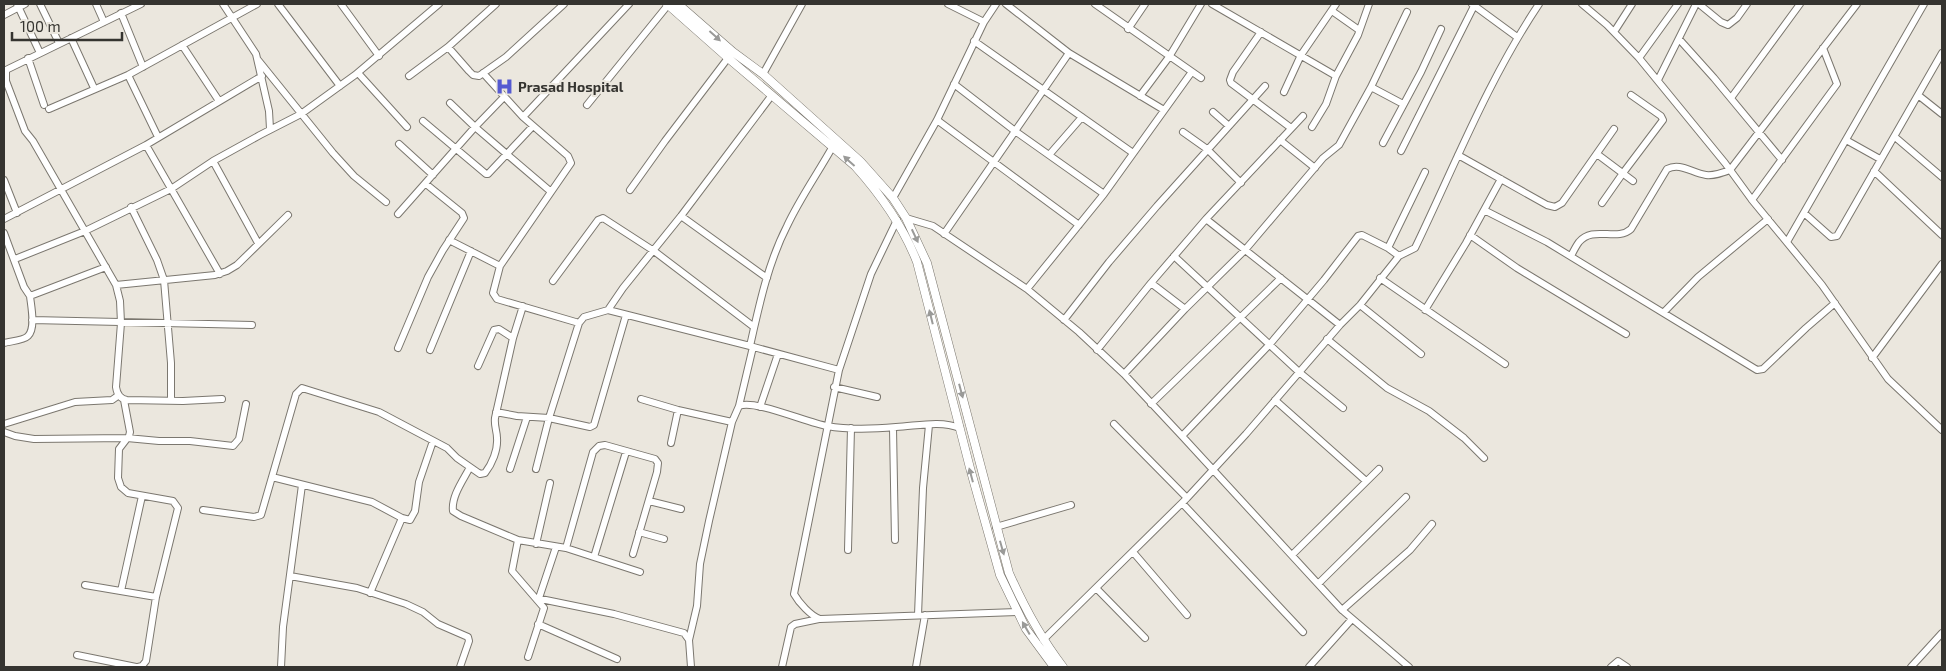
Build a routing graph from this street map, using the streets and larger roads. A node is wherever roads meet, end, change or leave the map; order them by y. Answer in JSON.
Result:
{"nodes":[{"id":1,"x":25,"y":4,"type":"edge"},
{"id":2,"x":40,"y":4,"type":"edge"},
{"id":3,"x":96,"y":4,"type":"edge"},
{"id":4,"x":141,"y":4,"type":"edge"},
{"id":5,"x":223,"y":4,"type":"edge"},
{"id":6,"x":257,"y":4,"type":"edge"},
{"id":7,"x":278,"y":4,"type":"edge"},
{"id":8,"x":342,"y":4,"type":"edge"},
{"id":9,"x":439,"y":4,"type":"edge"},
{"id":10,"x":496,"y":4,"type":"edge"},
{"id":11,"x":564,"y":4,"type":"edge"},
{"id":12,"x":628,"y":4,"type":"edge"},
{"id":13,"x":668,"y":4,"type":"edge"},
{"id":14,"x":678,"y":4,"type":"edge"},
{"id":15,"x":802,"y":4,"type":"edge"},
{"id":16,"x":948,"y":4,"type":"edge"},
{"id":17,"x":996,"y":4,"type":"edge"},
{"id":18,"x":1006,"y":4,"type":"edge"},
{"id":19,"x":1095,"y":4,"type":"edge"},
{"id":20,"x":1145,"y":4,"type":"edge"},
{"id":21,"x":1201,"y":4,"type":"edge"},
{"id":22,"x":1212,"y":4,"type":"edge"},
{"id":23,"x":1336,"y":4,"type":"edge"},
{"id":24,"x":1370,"y":4,"type":"edge"},
{"id":25,"x":1539,"y":4,"type":"edge"},
{"id":26,"x":1582,"y":4,"type":"edge"},
{"id":27,"x":1632,"y":4,"type":"edge"},
{"id":28,"x":1678,"y":4,"type":"edge"},
{"id":29,"x":1697,"y":4,"type":"edge"},
{"id":30,"x":1747,"y":4,"type":"edge"},
{"id":31,"x":1800,"y":4,"type":"edge"},
{"id":32,"x":1857,"y":4,"type":"edge"},
{"id":33,"x":1924,"y":4,"type":"edge"},
{"id":34,"x":17,"y":5,"type":"edge"},
{"id":35,"x":1473,"y":5,"type":"edge"},
{"id":36,"x":1223,"y":6,"type":"edge"},
{"id":37,"x":1332,"y":11,"type":"junction"},
{"id":38,"x":1408,"y":12,"type":"dead end"},
{"id":39,"x":121,"y":13,"type":"junction"},
{"id":40,"x":4,"y":15,"type":"edge"},
{"id":41,"x":233,"y":18,"type":"junction"},
{"id":42,"x":104,"y":22,"type":"junction"},
{"id":43,"x":984,"y":22,"type":"junction"},
{"id":44,"x":1128,"y":29,"type":"junction"},
{"id":45,"x":1441,"y":29,"type":"dead end"},
{"id":46,"x":1359,"y":30,"type":"junction"},
{"id":47,"x":1261,"y":32,"type":"junction"},
{"id":48,"x":1614,"y":32,"type":"junction"},
{"id":49,"x":1517,"y":37,"type":"junction"},
{"id":50,"x":71,"y":38,"type":"junction"},
{"id":51,"x":1679,"y":39,"type":"junction"},
{"id":52,"x":974,"y":41,"type":"junction"},
{"id":53,"x":59,"y":43,"type":"junction"},
{"id":54,"x":182,"y":45,"type":"junction"},
{"id":55,"x":448,"y":46,"type":"junction"},
{"id":56,"x":1823,"y":48,"type":"junction"},
{"id":57,"x":40,"y":53,"type":"junction"},
{"id":58,"x":1069,"y":53,"type":"junction"},
{"id":59,"x":1942,"y":53,"type":"edge"},
{"id":60,"x":379,"y":56,"type":"junction"},
{"id":61,"x":1301,"y":56,"type":"junction"},
{"id":62,"x":1169,"y":57,"type":"junction"},
{"id":63,"x":28,"y":58,"type":"junction"},
{"id":64,"x":728,"y":58,"type":"junction"},
{"id":65,"x":1640,"y":58,"type":"junction"},
{"id":66,"x":258,"y":60,"type":"junction"},
{"id":67,"x":143,"y":66,"type":"junction"},
{"id":68,"x":5,"y":67,"type":"edge"},
{"id":69,"x":358,"y":73,"type":"junction"},
{"id":70,"x":1191,"y":73,"type":"junction"},
{"id":71,"x":483,"y":74,"type":"junction"},
{"id":72,"x":763,"y":74,"type":"junction"},
{"id":73,"x":128,"y":75,"type":"junction"},
{"id":74,"x":262,"y":76,"type":"junction"},
{"id":75,"x":410,"y":76,"type":"dead end"},
{"id":76,"x":1336,"y":76,"type":"junction"},
{"id":77,"x":1201,"y":78,"type":"dead end"},
{"id":78,"x":1658,"y":80,"type":"junction"},
{"id":79,"x":5,"y":81,"type":"edge"},
{"id":80,"x":954,"y":84,"type":"junction"},
{"id":81,"x":340,"y":86,"type":"junction"},
{"id":82,"x":1265,"y":86,"type":"dead end"},
{"id":83,"x":1371,"y":87,"type":"junction"},
{"id":84,"x":94,"y":88,"type":"junction"},
{"id":85,"x":1043,"y":90,"type":"junction"},
{"id":86,"x":1284,"y":92,"type":"dead end"},
{"id":87,"x":772,"y":95,"type":"junction"},
{"id":88,"x":1631,"y":95,"type":"dead end"},
{"id":89,"x":1918,"y":95,"type":"junction"},
{"id":90,"x":1140,"y":96,"type":"junction"},
{"id":91,"x":504,"y":97,"type":"junction"},
{"id":92,"x":1730,"y":98,"type":"junction"},
{"id":93,"x":1254,"y":99,"type":"junction"},
{"id":94,"x":219,"y":102,"type":"junction"},
{"id":95,"x":450,"y":102,"type":"dead end"},
{"id":96,"x":1403,"y":104,"type":"junction"},
{"id":97,"x":587,"y":105,"type":"dead end"},
{"id":98,"x":1164,"y":110,"type":"junction"},
{"id":99,"x":1213,"y":112,"type":"dead end"},
{"id":100,"x":301,"y":114,"type":"junction"},
{"id":101,"x":1942,"y":114,"type":"edge"},
{"id":102,"x":1303,"y":116,"type":"dead end"},
{"id":103,"x":523,"y":117,"type":"junction"},
{"id":104,"x":1082,"y":117,"type":"junction"},
{"id":105,"x":937,"y":120,"type":"junction"},
{"id":106,"x":423,"y":121,"type":"dead end"},
{"id":107,"x":534,"y":126,"type":"junction"},
{"id":108,"x":1229,"y":126,"type":"junction"},
{"id":109,"x":407,"y":127,"type":"dead end"},
{"id":110,"x":475,"y":127,"type":"junction"},
{"id":111,"x":1312,"y":127,"type":"dead end"},
{"id":112,"x":1291,"y":128,"type":"junction"},
{"id":113,"x":270,"y":129,"type":"junction"},
{"id":114,"x":1614,"y":129,"type":"dead end"},
{"id":115,"x":1015,"y":131,"type":"junction"},
{"id":116,"x":1183,"y":132,"type":"dead end"},
{"id":117,"x":1759,"y":133,"type":"junction"},
{"id":118,"x":158,"y":137,"type":"junction"},
{"id":119,"x":1895,"y":137,"type":"junction"},
{"id":120,"x":1280,"y":140,"type":"junction"},
{"id":121,"x":1846,"y":140,"type":"junction"},
{"id":122,"x":1383,"y":143,"type":"dead end"},
{"id":123,"x":146,"y":144,"type":"junction"},
{"id":124,"x":399,"y":144,"type":"dead end"},
{"id":125,"x":832,"y":146,"type":"junction"},
{"id":126,"x":456,"y":150,"type":"junction"},
{"id":127,"x":1207,"y":150,"type":"junction"},
{"id":128,"x":1401,"y":151,"type":"dead end"},
{"id":129,"x":1133,"y":153,"type":"junction"},
{"id":130,"x":507,"y":154,"type":"junction"},
{"id":131,"x":1458,"y":154,"type":"junction"},
{"id":132,"x":1597,"y":154,"type":"junction"},
{"id":133,"x":1049,"y":155,"type":"junction"},
{"id":134,"x":1880,"y":159,"type":"junction"},
{"id":135,"x":1782,"y":160,"type":"junction"},
{"id":136,"x":213,"y":161,"type":"junction"},
{"id":137,"x":993,"y":164,"type":"junction"},
{"id":138,"x":1315,"y":168,"type":"junction"},
{"id":139,"x":1730,"y":170,"type":"junction"},
{"id":140,"x":1874,"y":171,"type":"junction"},
{"id":141,"x":1425,"y":172,"type":"dead end"},
{"id":142,"x":1622,"y":173,"type":"junction"},
{"id":143,"x":433,"y":175,"type":"junction"},
{"id":144,"x":1942,"y":177,"type":"edge"},
{"id":145,"x":1501,"y":179,"type":"junction"},
{"id":146,"x":4,"y":180,"type":"edge"},
{"id":147,"x":874,"y":181,"type":"junction"},
{"id":148,"x":1633,"y":181,"type":"dead end"},
{"id":149,"x":1241,"y":183,"type":"junction"},
{"id":150,"x":426,"y":184,"type":"junction"},
{"id":151,"x":172,"y":188,"type":"junction"},
{"id":152,"x":62,"y":189,"type":"junction"},
{"id":153,"x":630,"y":190,"type":"dead end"},
{"id":154,"x":550,"y":191,"type":"junction"},
{"id":155,"x":1104,"y":194,"type":"junction"},
{"id":156,"x":893,"y":198,"type":"junction"},
{"id":157,"x":1752,"y":200,"type":"junction"},
{"id":158,"x":386,"y":202,"type":"dead end"},
{"id":159,"x":1602,"y":203,"type":"dead end"},
{"id":160,"x":131,"y":207,"type":"junction"},
{"id":161,"x":1484,"y":210,"type":"junction"},
{"id":162,"x":17,"y":213,"type":"junction"},
{"id":163,"x":1804,"y":213,"type":"junction"},
{"id":164,"x":398,"y":214,"type":"dead end"},
{"id":165,"x":288,"y":215,"type":"dead end"},
{"id":166,"x":681,"y":216,"type":"junction"},
{"id":167,"x":906,"y":218,"type":"junction"},
{"id":168,"x":4,"y":219,"type":"edge"},
{"id":169,"x":1206,"y":219,"type":"junction"},
{"id":170,"x":1768,"y":219,"type":"junction"},
{"id":171,"x":897,"y":220,"type":"junction"},
{"id":172,"x":1079,"y":226,"type":"junction"},
{"id":173,"x":84,"y":231,"type":"junction"},
{"id":174,"x":4,"y":233,"type":"edge"},
{"id":175,"x":944,"y":234,"type":"junction"},
{"id":176,"x":1470,"y":235,"type":"junction"},
{"id":177,"x":1942,"y":235,"type":"edge"},
{"id":178,"x":449,"y":240,"type":"junction"},
{"id":179,"x":1787,"y":242,"type":"junction"},
{"id":180,"x":258,"y":243,"type":"junction"},
{"id":181,"x":1388,"y":248,"type":"junction"},
{"id":182,"x":1245,"y":250,"type":"junction"},
{"id":183,"x":471,"y":251,"type":"junction"},
{"id":184,"x":654,"y":251,"type":"junction"},
{"id":185,"x":1174,"y":256,"type":"junction"},
{"id":186,"x":1399,"y":256,"type":"junction"},
{"id":187,"x":1571,"y":256,"type":"junction"},
{"id":188,"x":15,"y":259,"type":"junction"},
{"id":189,"x":1942,"y":264,"type":"edge"},
{"id":190,"x":500,"y":266,"type":"junction"},
{"id":191,"x":106,"y":267,"type":"junction"},
{"id":192,"x":220,"y":274,"type":"junction"},
{"id":193,"x":767,"y":278,"type":"junction"},
{"id":194,"x":1281,"y":278,"type":"junction"},
{"id":195,"x":1380,"y":278,"type":"junction"},
{"id":196,"x":164,"y":280,"type":"junction"},
{"id":197,"x":553,"y":281,"type":"dead end"},
{"id":198,"x":1151,"y":283,"type":"junction"},
{"id":199,"x":116,"y":284,"type":"junction"},
{"id":200,"x":1208,"y":286,"type":"junction"},
{"id":201,"x":1028,"y":289,"type":"junction"},
{"id":202,"x":30,"y":296,"type":"junction"},
{"id":203,"x":1307,"y":299,"type":"junction"},
{"id":204,"x":1835,"y":303,"type":"junction"},
{"id":205,"x":1360,"y":305,"type":"junction"},
{"id":206,"x":523,"y":306,"type":"junction"},
{"id":207,"x":1185,"y":309,"type":"junction"},
{"id":208,"x":608,"y":310,"type":"junction"},
{"id":209,"x":1425,"y":310,"type":"junction"},
{"id":210,"x":1664,"y":312,"type":"junction"},
{"id":211,"x":626,"y":314,"type":"junction"},
{"id":212,"x":1241,"y":317,"type":"junction"},
{"id":213,"x":32,"y":320,"type":"junction"},
{"id":214,"x":1064,"y":320,"type":"junction"},
{"id":215,"x":120,"y":323,"type":"junction"},
{"id":216,"x":167,"y":323,"type":"junction"},
{"id":217,"x":579,"y":324,"type":"junction"},
{"id":218,"x":252,"y":325,"type":"dead end"},
{"id":219,"x":1340,"y":325,"type":"junction"},
{"id":220,"x":754,"y":327,"type":"junction"},
{"id":221,"x":1626,"y":334,"type":"dead end"},
{"id":222,"x":513,"y":338,"type":"junction"},
{"id":223,"x":1328,"y":339,"type":"junction"},
{"id":224,"x":4,"y":343,"type":"edge"},
{"id":225,"x":1270,"y":344,"type":"junction"},
{"id":226,"x":751,"y":347,"type":"junction"},
{"id":227,"x":398,"y":348,"type":"dead end"},
{"id":228,"x":430,"y":350,"type":"dead end"},
{"id":229,"x":1097,"y":350,"type":"junction"},
{"id":230,"x":778,"y":354,"type":"junction"},
{"id":231,"x":1421,"y":354,"type":"dead end"},
{"id":232,"x":1872,"y":358,"type":"junction"},
{"id":233,"x":1506,"y":364,"type":"dead end"},
{"id":234,"x":478,"y":366,"type":"dead end"},
{"id":235,"x":839,"y":370,"type":"junction"},
{"id":236,"x":1299,"y":372,"type":"junction"},
{"id":237,"x":1124,"y":374,"type":"junction"},
{"id":238,"x":834,"y":387,"type":"junction"},
{"id":239,"x":878,"y":397,"type":"dead end"},
{"id":240,"x":122,"y":398,"type":"junction"},
{"id":241,"x":222,"y":399,"type":"dead end"},
{"id":242,"x":641,"y":399,"type":"dead end"},
{"id":243,"x":1275,"y":400,"type":"junction"},
{"id":244,"x":171,"y":401,"type":"junction"},
{"id":245,"x":246,"y":404,"type":"dead end"},
{"id":246,"x":1152,"y":404,"type":"junction"},
{"id":247,"x":739,"y":406,"type":"junction"},
{"id":248,"x":760,"y":407,"type":"junction"},
{"id":249,"x":1342,"y":408,"type":"dead end"},
{"id":250,"x":678,"y":410,"type":"junction"},
{"id":251,"x":496,"y":412,"type":"junction"},
{"id":252,"x":526,"y":418,"type":"junction"},
{"id":253,"x":549,"y":418,"type":"junction"},
{"id":254,"x":732,"y":422,"type":"junction"},
{"id":255,"x":4,"y":424,"type":"edge"},
{"id":256,"x":1114,"y":424,"type":"dead end"},
{"id":257,"x":929,"y":425,"type":"junction"},
{"id":258,"x":826,"y":426,"type":"junction"},
{"id":259,"x":851,"y":428,"type":"junction"},
{"id":260,"x":893,"y":428,"type":"junction"},
{"id":261,"x":960,"y":428,"type":"junction"},
{"id":262,"x":1942,"y":430,"type":"edge"},
{"id":263,"x":4,"y":432,"type":"edge"},
{"id":264,"x":1182,"y":436,"type":"junction"},
{"id":265,"x":127,"y":438,"type":"junction"},
{"id":266,"x":433,"y":441,"type":"junction"},
{"id":267,"x":671,"y":444,"type":"dead end"},
{"id":268,"x":626,"y":452,"type":"junction"},
{"id":269,"x":1484,"y":458,"type":"dead end"},
{"id":270,"x":470,"y":467,"type":"junction"},
{"id":271,"x":510,"y":469,"type":"dead end"},
{"id":272,"x":1379,"y":469,"type":"dead end"},
{"id":273,"x":536,"y":470,"type":"dead end"},
{"id":274,"x":1213,"y":470,"type":"junction"},
{"id":275,"x":272,"y":477,"type":"junction"},
{"id":276,"x":1366,"y":481,"type":"junction"},
{"id":277,"x":550,"y":483,"type":"dead end"},
{"id":278,"x":302,"y":486,"type":"junction"},
{"id":279,"x":142,"y":496,"type":"junction"},
{"id":280,"x":1406,"y":497,"type":"dead end"},
{"id":281,"x":649,"y":501,"type":"junction"},
{"id":282,"x":1184,"y":501,"type":"junction"},
{"id":283,"x":1071,"y":505,"type":"dead end"},
{"id":284,"x":681,"y":509,"type":"dead end"},
{"id":285,"x":203,"y":510,"type":"dead end"},
{"id":286,"x":402,"y":518,"type":"junction"},
{"id":287,"x":1432,"y":524,"type":"dead end"},
{"id":288,"x":996,"y":527,"type":"junction"},
{"id":289,"x":639,"y":532,"type":"junction"},
{"id":290,"x":664,"y":539,"type":"dead end"},
{"id":291,"x":518,"y":540,"type":"junction"},
{"id":292,"x":895,"y":540,"type":"dead end"},
{"id":293,"x":536,"y":544,"type":"junction"},
{"id":294,"x":556,"y":547,"type":"junction"},
{"id":295,"x":566,"y":548,"type":"junction"},
{"id":296,"x":848,"y":550,"type":"dead end"},
{"id":297,"x":1133,"y":552,"type":"junction"},
{"id":298,"x":633,"y":554,"type":"dead end"},
{"id":299,"x":1292,"y":555,"type":"junction"},
{"id":300,"x":594,"y":558,"type":"junction"},
{"id":301,"x":640,"y":572,"type":"dead end"},
{"id":302,"x":290,"y":576,"type":"junction"},
{"id":303,"x":1319,"y":583,"type":"junction"},
{"id":304,"x":85,"y":585,"type":"dead end"},
{"id":305,"x":1096,"y":588,"type":"junction"},
{"id":306,"x":121,"y":592,"type":"junction"},
{"id":307,"x":370,"y":593,"type":"junction"},
{"id":308,"x":156,"y":597,"type":"junction"},
{"id":309,"x":537,"y":598,"type":"junction"},
{"id":310,"x":1342,"y":610,"type":"junction"},
{"id":311,"x":1017,"y":612,"type":"junction"},
{"id":312,"x":1187,"y":614,"type":"dead end"},
{"id":313,"x":921,"y":615,"type":"junction"},
{"id":314,"x":820,"y":619,"type":"junction"},
{"id":315,"x":1352,"y":619,"type":"junction"},
{"id":316,"x":538,"y":624,"type":"junction"},
{"id":317,"x":1303,"y":632,"type":"dead end"},
{"id":318,"x":1942,"y":633,"type":"edge"},
{"id":319,"x":1145,"y":638,"type":"dead end"},
{"id":320,"x":689,"y":640,"type":"junction"},
{"id":321,"x":1043,"y":640,"type":"junction"},
{"id":322,"x":77,"y":655,"type":"dead end"},
{"id":323,"x":528,"y":657,"type":"dead end"},
{"id":324,"x":617,"y":659,"type":"dead end"},
{"id":325,"x":137,"y":667,"type":"edge"},
{"id":326,"x":281,"y":667,"type":"edge"},
{"id":327,"x":460,"y":667,"type":"edge"},
{"id":328,"x":691,"y":667,"type":"edge"},
{"id":329,"x":782,"y":667,"type":"edge"},
{"id":330,"x":916,"y":667,"type":"edge"},
{"id":331,"x":1054,"y":667,"type":"edge"},
{"id":332,"x":1063,"y":667,"type":"edge"},
{"id":333,"x":1309,"y":667,"type":"edge"},
{"id":334,"x":1409,"y":667,"type":"edge"},
{"id":335,"x":1611,"y":667,"type":"edge"},
{"id":336,"x":1627,"y":667,"type":"edge"},
{"id":337,"x":1911,"y":667,"type":"edge"}],
"edges":[{"from":1,"to":34,"type":"street"},
{"from":2,"to":53,"type":"street"},
{"from":3,"to":42,"type":"street"},
{"from":4,"to":39,"type":"street"},
{"from":5,"to":41,"type":"street"},
{"from":6,"to":41,"type":"street"},
{"from":7,"to":81,"type":"street"},
{"from":8,"to":60,"type":"street"},
{"from":9,"to":60,"type":"street"},
{"from":10,"to":55,"type":"street"},
{"from":11,"to":71,"type":"street"},
{"from":12,"to":103,"type":"street"},
{"from":13,"to":64,"type":"street"},
{"from":13,"to":97,"type":"street"},
{"from":14,"to":72,"type":"street","one_way":true},
{"from":15,"to":72,"type":"street"},
{"from":16,"to":43,"type":"street"},
{"from":17,"to":43,"type":"street"},
{"from":18,"to":58,"type":"street"},
{"from":19,"to":44,"type":"street"},
{"from":20,"to":44,"type":"street"},
{"from":21,"to":62,"type":"street"},
{"from":22,"to":36,"type":"street"},
{"from":23,"to":37,"type":"street"},
{"from":24,"to":46,"type":"street"},
{"from":25,"to":49,"type":"street"},
{"from":26,"to":48,"type":"street"},
{"from":27,"to":48,"type":"street"},
{"from":28,"to":65,"type":"street"},
{"from":29,"to":30,"type":"street"},
{"from":29,"to":51,"type":"street"},
{"from":31,"to":92,"type":"street"},
{"from":32,"to":56,"type":"street"},
{"from":33,"to":121,"type":"street"},
{"from":34,"to":40,"type":"street"},
{"from":34,"to":57,"type":"street"},
{"from":35,"to":49,"type":"street"},
{"from":35,"to":128,"type":"street"},
{"from":36,"to":47,"type":"street"},
{"from":37,"to":46,"type":"street"},
{"from":37,"to":61,"type":"street"},
{"from":38,"to":83,"type":"street"},
{"from":39,"to":42,"type":"street"},
{"from":39,"to":67,"type":"street"},
{"from":41,"to":54,"type":"street"},
{"from":41,"to":66,"type":"street"},
{"from":42,"to":50,"type":"street"},
{"from":43,"to":52,"type":"street"},
{"from":44,"to":62,"type":"street"},
{"from":45,"to":96,"type":"street"},
{"from":46,"to":76,"type":"street"},
{"from":47,"to":61,"type":"street"},
{"from":47,"to":93,"type":"street"},
{"from":48,"to":65,"type":"street"},
{"from":49,"to":131,"type":"street"},
{"from":50,"to":53,"type":"street"},
{"from":50,"to":84,"type":"street"},
{"from":51,"to":78,"type":"street"},
{"from":51,"to":92,"type":"street"},
{"from":52,"to":80,"type":"street"},
{"from":52,"to":85,"type":"street"},
{"from":53,"to":57,"type":"street"},
{"from":54,"to":67,"type":"street"},
{"from":54,"to":94,"type":"street"},
{"from":55,"to":71,"type":"street"},
{"from":55,"to":75,"type":"street"},
{"from":56,"to":117,"type":"street"},
{"from":56,"to":135,"type":"street"},
{"from":57,"to":63,"type":"street"},
{"from":58,"to":85,"type":"street"},
{"from":58,"to":90,"type":"street"},
{"from":59,"to":89,"type":"street"},
{"from":60,"to":69,"type":"street"},
{"from":61,"to":76,"type":"street"},
{"from":61,"to":86,"type":"street"},
{"from":62,"to":70,"type":"street"},
{"from":62,"to":90,"type":"street"},
{"from":63,"to":68,"type":"street"},
{"from":63,"to":84,"type":"street"},
{"from":64,"to":87,"type":"street"},
{"from":64,"to":153,"type":"street"},
{"from":65,"to":78,"type":"street"},
{"from":66,"to":74,"type":"street"},
{"from":66,"to":100,"type":"street"},
{"from":67,"to":73,"type":"street"},
{"from":68,"to":79,"type":"street"},
{"from":69,"to":81,"type":"street"},
{"from":69,"to":109,"type":"street"},
{"from":70,"to":77,"type":"street"},
{"from":70,"to":98,"type":"street"},
{"from":71,"to":91,"type":"street"},
{"from":72,"to":147,"type":"street"},
{"from":73,"to":84,"type":"street"},
{"from":73,"to":118,"type":"street"},
{"from":74,"to":94,"type":"street"},
{"from":74,"to":113,"type":"street"},
{"from":76,"to":111,"type":"street"},
{"from":78,"to":139,"type":"street"},
{"from":79,"to":152,"type":"street"},
{"from":80,"to":105,"type":"street"},
{"from":80,"to":115,"type":"street"},
{"from":81,"to":100,"type":"street"},
{"from":82,"to":93,"type":"street"},
{"from":83,"to":96,"type":"street"},
{"from":83,"to":138,"type":"street"},
{"from":85,"to":104,"type":"street"},
{"from":85,"to":115,"type":"street"},
{"from":87,"to":125,"type":"street"},
{"from":87,"to":166,"type":"street"},
{"from":88,"to":142,"type":"street"},
{"from":89,"to":101,"type":"street"},
{"from":89,"to":119,"type":"street"},
{"from":90,"to":98,"type":"street"},
{"from":91,"to":103,"type":"street"},
{"from":91,"to":110,"type":"street"},
{"from":92,"to":117,"type":"street"},
{"from":93,"to":108,"type":"street"},
{"from":93,"to":112,"type":"street"},
{"from":94,"to":118,"type":"street"},
{"from":95,"to":110,"type":"street"},
{"from":96,"to":122,"type":"street"},
{"from":98,"to":129,"type":"street"},
{"from":99,"to":108,"type":"street"},
{"from":100,"to":113,"type":"street"},
{"from":100,"to":158,"type":"street"},
{"from":102,"to":112,"type":"street"},
{"from":103,"to":107,"type":"street"},
{"from":104,"to":129,"type":"street"},
{"from":104,"to":133,"type":"street"},
{"from":105,"to":137,"type":"street"},
{"from":105,"to":156,"type":"street"},
{"from":106,"to":126,"type":"street"},
{"from":107,"to":130,"type":"street"},
{"from":107,"to":154,"type":"street"},
{"from":108,"to":127,"type":"street"},
{"from":110,"to":126,"type":"street"},
{"from":110,"to":130,"type":"street"},
{"from":112,"to":120,"type":"street"},
{"from":113,"to":136,"type":"street"},
{"from":114,"to":132,"type":"street"},
{"from":115,"to":133,"type":"street"},
{"from":115,"to":137,"type":"street"},
{"from":116,"to":127,"type":"street"},
{"from":117,"to":135,"type":"street"},
{"from":117,"to":139,"type":"street"},
{"from":118,"to":123,"type":"street"},
{"from":119,"to":134,"type":"street"},
{"from":119,"to":144,"type":"street"},
{"from":120,"to":138,"type":"street"},
{"from":120,"to":149,"type":"street"},
{"from":121,"to":134,"type":"street"},
{"from":121,"to":163,"type":"street"},
{"from":123,"to":151,"type":"street"},
{"from":123,"to":152,"type":"street"},
{"from":124,"to":143,"type":"street"},
{"from":147,"to":125,"type":"street","one_way":true},
{"from":125,"to":193,"type":"street"},
{"from":126,"to":130,"type":"street"},
{"from":126,"to":143,"type":"street"},
{"from":127,"to":149,"type":"street"},
{"from":127,"to":214,"type":"street"},
{"from":129,"to":155,"type":"street"},
{"from":130,"to":154,"type":"street"},
{"from":131,"to":145,"type":"street"},
{"from":131,"to":186,"type":"street"},
{"from":132,"to":142,"type":"street"},
{"from":132,"to":145,"type":"street"},
{"from":133,"to":155,"type":"street"},
{"from":134,"to":140,"type":"street"},
{"from":135,"to":157,"type":"street"},
{"from":136,"to":151,"type":"street"},
{"from":136,"to":180,"type":"street"},
{"from":137,"to":172,"type":"street"},
{"from":137,"to":175,"type":"street"},
{"from":138,"to":182,"type":"street"},
{"from":139,"to":157,"type":"street"},
{"from":139,"to":187,"type":"street"},
{"from":140,"to":163,"type":"street"},
{"from":140,"to":177,"type":"street"},
{"from":141,"to":181,"type":"street"},
{"from":142,"to":148,"type":"street"},
{"from":142,"to":159,"type":"street"},
{"from":143,"to":150,"type":"street"},
{"from":145,"to":161,"type":"street"},
{"from":146,"to":162,"type":"street"},
{"from":147,"to":156,"type":"street"},
{"from":147,"to":171,"type":"street"},
{"from":149,"to":169,"type":"street"},
{"from":150,"to":164,"type":"street"},
{"from":150,"to":178,"type":"street"},
{"from":151,"to":160,"type":"street"},
{"from":151,"to":192,"type":"street"},
{"from":152,"to":162,"type":"street"},
{"from":152,"to":173,"type":"street"},
{"from":154,"to":190,"type":"street"},
{"from":155,"to":172,"type":"street"},
{"from":156,"to":167,"type":"street"},
{"from":157,"to":170,"type":"street"},
{"from":160,"to":173,"type":"street"},
{"from":160,"to":196,"type":"street"},
{"from":161,"to":176,"type":"street"},
{"from":161,"to":187,"type":"street"},
{"from":162,"to":168,"type":"street"},
{"from":163,"to":179,"type":"street"},
{"from":165,"to":180,"type":"street"},
{"from":166,"to":184,"type":"street"},
{"from":166,"to":193,"type":"street"},
{"from":167,"to":175,"type":"street"},
{"from":167,"to":288,"type":"street","one_way":true},
{"from":169,"to":182,"type":"street"},
{"from":169,"to":185,"type":"street"},
{"from":170,"to":179,"type":"street"},
{"from":170,"to":210,"type":"street"},
{"from":171,"to":235,"type":"street"},
{"from":261,"to":171,"type":"street","one_way":true},
{"from":172,"to":201,"type":"street"},
{"from":173,"to":188,"type":"street"},
{"from":173,"to":191,"type":"street"},
{"from":174,"to":188,"type":"street"},
{"from":175,"to":201,"type":"street"},
{"from":176,"to":209,"type":"street"},
{"from":176,"to":221,"type":"street"},
{"from":178,"to":183,"type":"street"},
{"from":178,"to":227,"type":"street"},
{"from":179,"to":204,"type":"street"},
{"from":180,"to":192,"type":"street"},
{"from":181,"to":186,"type":"street"},
{"from":181,"to":203,"type":"street"},
{"from":182,"to":194,"type":"street"},
{"from":182,"to":200,"type":"street"},
{"from":183,"to":190,"type":"street"},
{"from":183,"to":228,"type":"street"},
{"from":184,"to":197,"type":"street"},
{"from":184,"to":208,"type":"street"},
{"from":184,"to":220,"type":"street"},
{"from":185,"to":198,"type":"street"},
{"from":185,"to":200,"type":"street"},
{"from":186,"to":195,"type":"street"},
{"from":187,"to":210,"type":"street"},
{"from":188,"to":202,"type":"street"},
{"from":189,"to":232,"type":"street"},
{"from":190,"to":206,"type":"street"},
{"from":191,"to":199,"type":"street"},
{"from":191,"to":202,"type":"street"},
{"from":192,"to":196,"type":"street"},
{"from":193,"to":220,"type":"street"},
{"from":194,"to":203,"type":"street"},
{"from":194,"to":212,"type":"street"},
{"from":195,"to":205,"type":"street"},
{"from":195,"to":209,"type":"street"},
{"from":196,"to":199,"type":"street"},
{"from":196,"to":216,"type":"street"},
{"from":198,"to":207,"type":"street"},
{"from":198,"to":229,"type":"street"},
{"from":199,"to":215,"type":"street"},
{"from":200,"to":207,"type":"street"},
{"from":200,"to":212,"type":"street"},
{"from":201,"to":214,"type":"street"},
{"from":202,"to":213,"type":"street"},
{"from":203,"to":219,"type":"street"},
{"from":203,"to":225,"type":"street"},
{"from":204,"to":210,"type":"street"},
{"from":204,"to":232,"type":"street"},
{"from":205,"to":219,"type":"street"},
{"from":205,"to":231,"type":"street"},
{"from":206,"to":217,"type":"street"},
{"from":206,"to":222,"type":"street"},
{"from":207,"to":237,"type":"street"},
{"from":208,"to":211,"type":"street"},
{"from":208,"to":217,"type":"street"},
{"from":209,"to":233,"type":"street"},
{"from":211,"to":226,"type":"street"},
{"from":211,"to":253,"type":"street"},
{"from":212,"to":225,"type":"street"},
{"from":212,"to":246,"type":"street"},
{"from":213,"to":215,"type":"street"},
{"from":213,"to":224,"type":"street"},
{"from":214,"to":229,"type":"street"},
{"from":215,"to":216,"type":"street"},
{"from":215,"to":240,"type":"street"},
{"from":216,"to":218,"type":"street"},
{"from":216,"to":244,"type":"street"},
{"from":217,"to":253,"type":"street"},
{"from":219,"to":223,"type":"street"},
{"from":220,"to":226,"type":"street"},
{"from":222,"to":234,"type":"street"},
{"from":222,"to":251,"type":"street"},
{"from":223,"to":236,"type":"street"},
{"from":223,"to":269,"type":"street"},
{"from":225,"to":236,"type":"street"},
{"from":225,"to":264,"type":"street"},
{"from":226,"to":230,"type":"street"},
{"from":226,"to":247,"type":"street"},
{"from":229,"to":237,"type":"street"},
{"from":230,"to":235,"type":"street"},
{"from":230,"to":248,"type":"street"},
{"from":232,"to":262,"type":"street"},
{"from":235,"to":238,"type":"street"},
{"from":236,"to":243,"type":"street"},
{"from":236,"to":249,"type":"street"},
{"from":237,"to":246,"type":"street"},
{"from":238,"to":239,"type":"street"},
{"from":238,"to":258,"type":"street"},
{"from":240,"to":244,"type":"street"},
{"from":240,"to":255,"type":"street"},
{"from":240,"to":265,"type":"street"},
{"from":241,"to":244,"type":"street"},
{"from":242,"to":250,"type":"street"},
{"from":243,"to":274,"type":"street"},
{"from":243,"to":276,"type":"street"},
{"from":245,"to":265,"type":"street"},
{"from":246,"to":264,"type":"street"},
{"from":247,"to":248,"type":"street"},
{"from":247,"to":254,"type":"street"},
{"from":248,"to":258,"type":"street"},
{"from":250,"to":254,"type":"street"},
{"from":250,"to":267,"type":"street"},
{"from":251,"to":252,"type":"street"},
{"from":251,"to":270,"type":"street"},
{"from":252,"to":253,"type":"street"},
{"from":252,"to":271,"type":"street"},
{"from":253,"to":273,"type":"street"},
{"from":254,"to":320,"type":"street"},
{"from":256,"to":282,"type":"street"},
{"from":257,"to":260,"type":"street"},
{"from":257,"to":261,"type":"street"},
{"from":257,"to":313,"type":"street"},
{"from":258,"to":259,"type":"street"},
{"from":258,"to":314,"type":"street"},
{"from":259,"to":260,"type":"street"},
{"from":259,"to":296,"type":"street"},
{"from":260,"to":292,"type":"street"},
{"from":311,"to":261,"type":"street","one_way":true},
{"from":263,"to":265,"type":"street"},
{"from":264,"to":274,"type":"street"},
{"from":265,"to":279,"type":"street"},
{"from":266,"to":270,"type":"street"},
{"from":266,"to":275,"type":"street"},
{"from":266,"to":286,"type":"street"},
{"from":268,"to":281,"type":"street"},
{"from":268,"to":295,"type":"street"},
{"from":268,"to":300,"type":"street"},
{"from":270,"to":291,"type":"street"},
{"from":272,"to":276,"type":"street"},
{"from":274,"to":282,"type":"street"},
{"from":274,"to":299,"type":"street"},
{"from":275,"to":278,"type":"street"},
{"from":275,"to":285,"type":"street"},
{"from":276,"to":299,"type":"street"},
{"from":277,"to":293,"type":"street"},
{"from":278,"to":286,"type":"street"},
{"from":278,"to":302,"type":"street"},
{"from":279,"to":306,"type":"street"},
{"from":279,"to":308,"type":"street"},
{"from":280,"to":303,"type":"street"},
{"from":281,"to":284,"type":"street"},
{"from":281,"to":289,"type":"street"},
{"from":282,"to":297,"type":"street"},
{"from":282,"to":317,"type":"street"},
{"from":283,"to":288,"type":"street"},
{"from":286,"to":307,"type":"street"},
{"from":287,"to":310,"type":"street"},
{"from":288,"to":321,"type":"street","one_way":true},
{"from":289,"to":290,"type":"street"},
{"from":289,"to":298,"type":"street"},
{"from":291,"to":293,"type":"street"},
{"from":291,"to":309,"type":"street"},
{"from":293,"to":294,"type":"street"},
{"from":294,"to":295,"type":"street"},
{"from":294,"to":309,"type":"street"},
{"from":295,"to":300,"type":"street"},
{"from":297,"to":305,"type":"street"},
{"from":297,"to":312,"type":"street"},
{"from":299,"to":303,"type":"street"},
{"from":300,"to":301,"type":"street"},
{"from":302,"to":307,"type":"street"},
{"from":302,"to":326,"type":"street"},
{"from":303,"to":310,"type":"street"},
{"from":304,"to":306,"type":"street"},
{"from":305,"to":319,"type":"street"},
{"from":305,"to":321,"type":"street"},
{"from":306,"to":308,"type":"street"},
{"from":307,"to":327,"type":"street"},
{"from":308,"to":325,"type":"street"},
{"from":309,"to":316,"type":"street"},
{"from":309,"to":320,"type":"street"},
{"from":310,"to":315,"type":"street"},
{"from":311,"to":313,"type":"street"},
{"from":331,"to":311,"type":"street","one_way":true},
{"from":313,"to":314,"type":"street"},
{"from":313,"to":330,"type":"street"},
{"from":314,"to":329,"type":"street"},
{"from":315,"to":333,"type":"street"},
{"from":315,"to":334,"type":"street"},
{"from":316,"to":323,"type":"street"},
{"from":316,"to":324,"type":"street"},
{"from":318,"to":337,"type":"street"},
{"from":320,"to":328,"type":"street"},
{"from":321,"to":332,"type":"street"},
{"from":322,"to":325,"type":"street"},
{"from":335,"to":336,"type":"street"}]}
